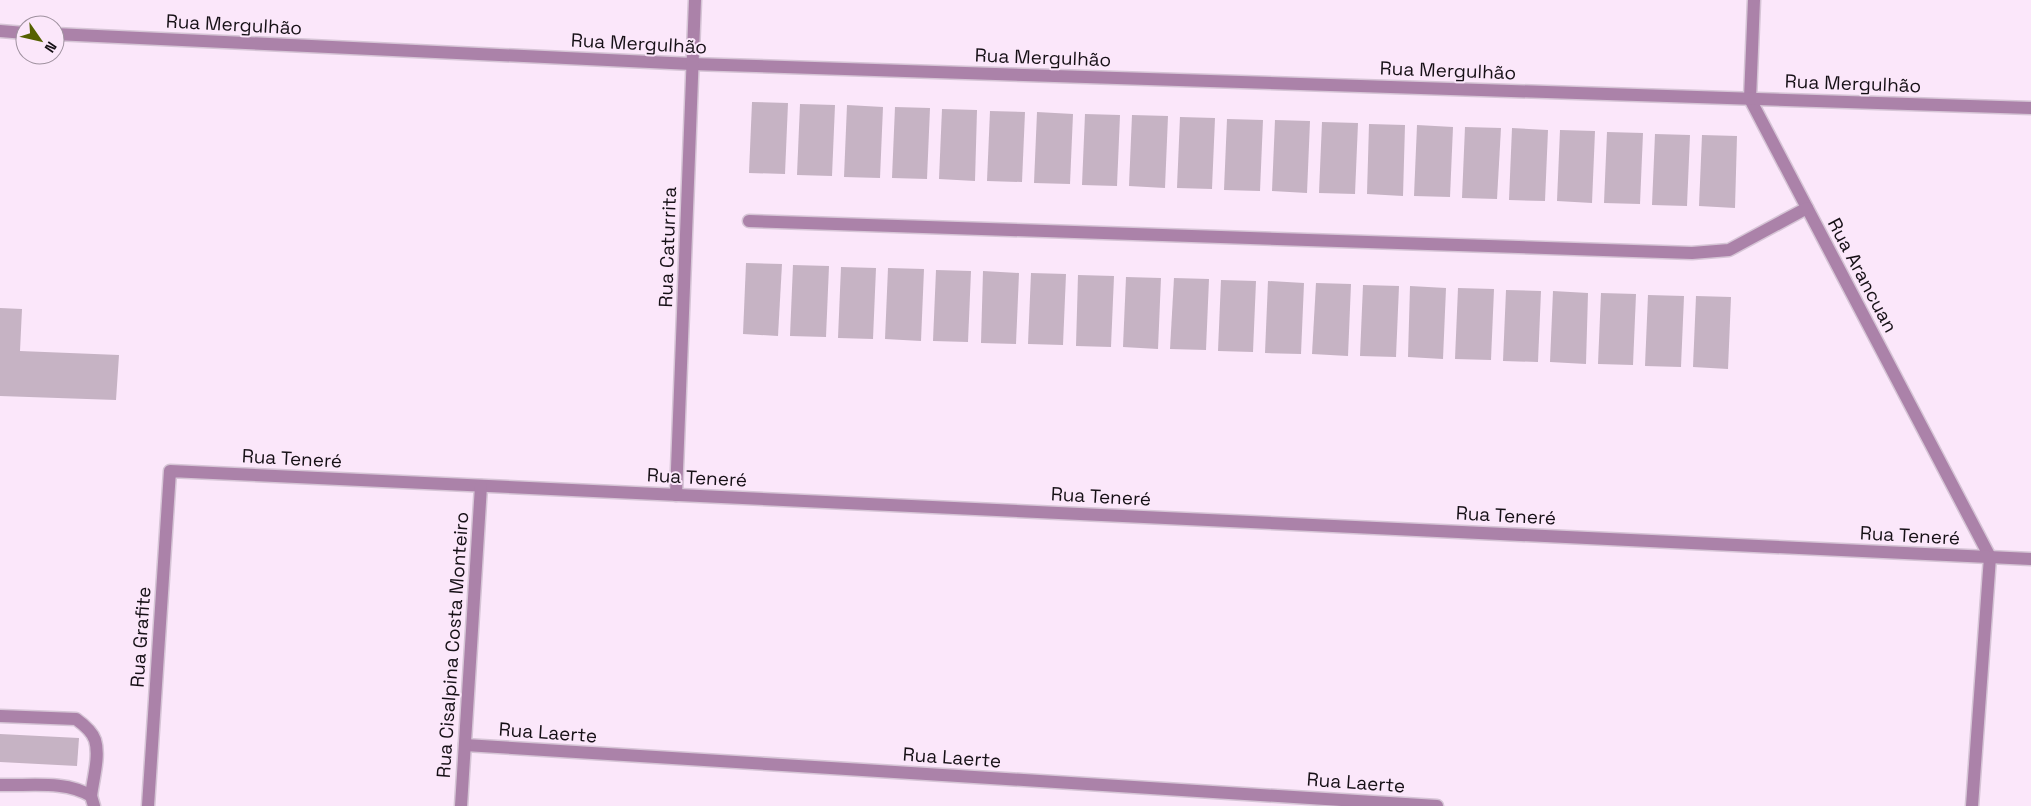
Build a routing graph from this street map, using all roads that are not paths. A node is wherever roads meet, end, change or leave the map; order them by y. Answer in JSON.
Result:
{"nodes":[{"id":1,"x":695,"y":0,"type":"edge"},
{"id":2,"x":1754,"y":0,"type":"edge"},
{"id":3,"x":0,"y":31,"type":"edge"},
{"id":4,"x":15,"y":32,"type":"edge"},
{"id":5,"x":65,"y":34,"type":"edge"},
{"id":6,"x":692,"y":64,"type":"junction"},
{"id":7,"x":1750,"y":99,"type":"junction"},
{"id":8,"x":2031,"y":108,"type":"edge"},
{"id":9,"x":1807,"y":208,"type":"junction"},
{"id":10,"x":749,"y":221,"type":"dead end"},
{"id":11,"x":170,"y":471,"type":"joint"},
{"id":12,"x":482,"y":486,"type":"junction"},
{"id":13,"x":676,"y":495,"type":"junction"},
{"id":14,"x":1990,"y":557,"type":"junction"},
{"id":15,"x":2031,"y":559,"type":"edge"},
{"id":16,"x":0,"y":716,"type":"edge"},
{"id":17,"x":465,"y":745,"type":"junction"},
{"id":18,"x":0,"y":785,"type":"edge"},
{"id":19,"x":93,"y":801,"type":"edge"},
{"id":20,"x":148,"y":806,"type":"edge"},
{"id":21,"x":461,"y":806,"type":"edge"},
{"id":22,"x":1437,"y":806,"type":"edge"},
{"id":23,"x":1972,"y":806,"type":"edge"}],
"edges":[{"from":1,"to":6,"type":"street","name":"Rua Caturrita"},
{"from":2,"to":7,"type":"street","name":"Rua Arancuan"},
{"from":3,"to":4,"type":"street"},
{"from":5,"to":6,"type":"street","name":"Rua Mergulhão"},
{"from":6,"to":7,"type":"street","name":"Rua Mergulhão"},
{"from":6,"to":13,"type":"street","name":"Rua Caturrita"},
{"from":7,"to":8,"type":"street","name":"Rua Mergulhão"},
{"from":7,"to":9,"type":"street","name":"Rua Arancuan"},
{"from":9,"to":10,"type":"street"},
{"from":9,"to":14,"type":"street","name":"Rua Arancuan"},
{"from":11,"to":12,"type":"street","name":"Rua Teneré"},
{"from":11,"to":20,"type":"street","name":"Rua Grafite"},
{"from":12,"to":13,"type":"street","name":"Rua Teneré"},
{"from":12,"to":17,"type":"street","name":"Rua Cisalpina Costa Monteiro"},
{"from":13,"to":14,"type":"street","name":"Rua Teneré"},
{"from":14,"to":15,"type":"street","name":"Rua Teneré"},
{"from":14,"to":23,"type":"street"},
{"from":16,"to":19,"type":"street"},
{"from":17,"to":21,"type":"street","name":"Rua Cisalpina Costa Monteiro"},
{"from":17,"to":22,"type":"street","name":"Rua Laerte"},
{"from":18,"to":19,"type":"street"}]}
